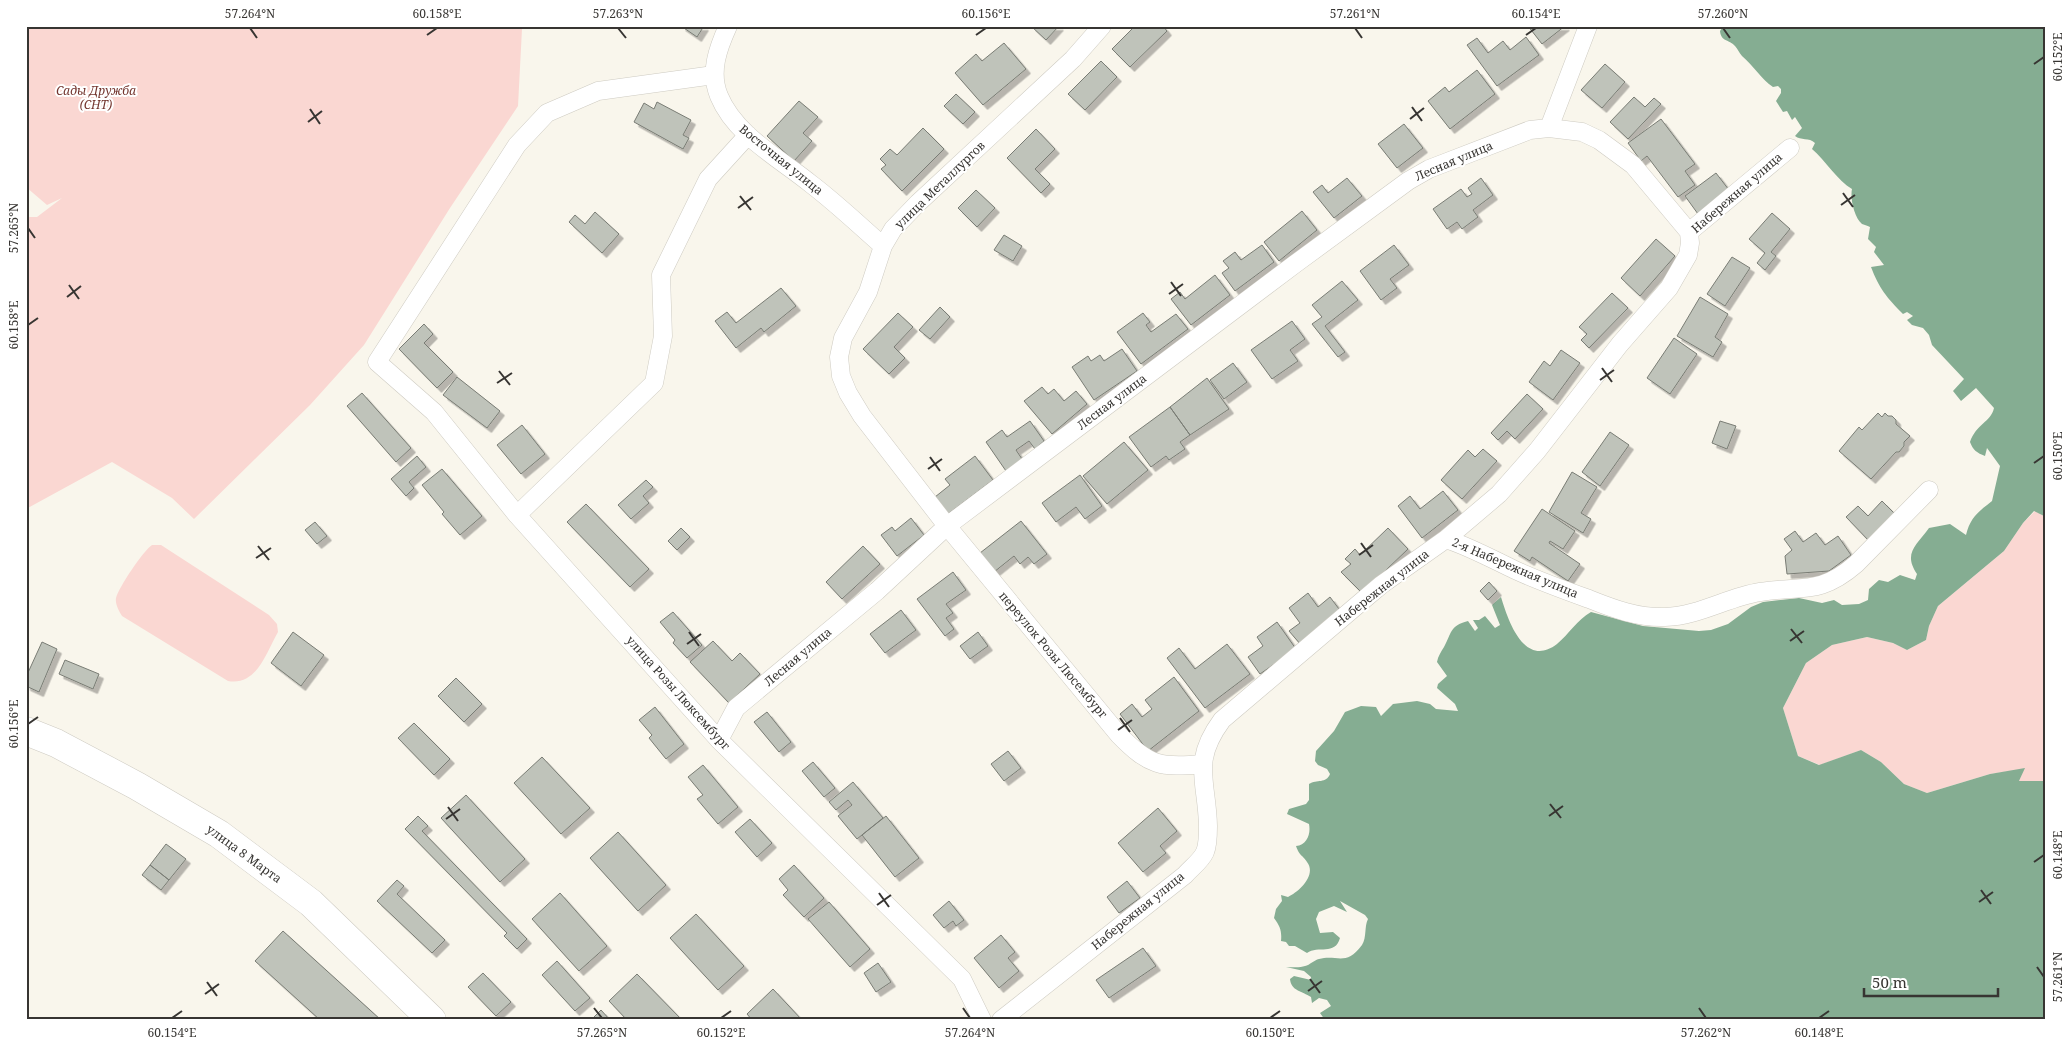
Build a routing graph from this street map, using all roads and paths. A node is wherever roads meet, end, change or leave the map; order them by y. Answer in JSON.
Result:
{"nodes":[{"id":1,"x":728,"y":26,"type":"edge"},
{"id":2,"x":1102,"y":26,"type":"edge"},
{"id":3,"x":1588,"y":26,"type":"edge"},
{"id":4,"x":714,"y":76,"type":"junction"},
{"id":5,"x":1549,"y":128,"type":"junction"},
{"id":6,"x":748,"y":135,"type":"junction"},
{"id":7,"x":1790,"y":148,"type":"dead end"},
{"id":8,"x":1689,"y":232,"type":"junction"},
{"id":9,"x":883,"y":246,"type":"junction"},
{"id":10,"x":1929,"y":490,"type":"dead end"},
{"id":11,"x":517,"y":514,"type":"junction"},
{"id":12,"x":947,"y":526,"type":"junction"},
{"id":13,"x":1446,"y":539,"type":"junction"},
{"id":14,"x":26,"y":731,"type":"edge"},
{"id":15,"x":719,"y":740,"type":"junction"},
{"id":16,"x":1202,"y":764,"type":"junction"},
{"id":17,"x":432,"y":1020,"type":"edge"},
{"id":18,"x":982,"y":1020,"type":"edge"},
{"id":19,"x":1001,"y":1020,"type":"edge"}],
"edges":[{"from":1,"to":4,"type":"street","name":"Восточная улица"},
{"from":2,"to":9,"type":"street","name":"улица Металлургов"},
{"from":3,"to":5,"type":"street"},
{"from":4,"to":6,"type":"street","name":"Восточная улица"},
{"from":4,"to":11,"type":"street","name":"улица Розы Люксембург"},
{"from":5,"to":8,"type":"street","name":"Лесная улица"},
{"from":5,"to":12,"type":"street","name":"Лесная улица"},
{"from":6,"to":9,"type":"street","name":"Восточная улица"},
{"from":6,"to":11,"type":"street"},
{"from":7,"to":8,"type":"street","name":"Набережная улица"},
{"from":8,"to":13,"type":"street","name":"Набережная улица"},
{"from":9,"to":12,"type":"street","name":"улица Металлургов"},
{"from":10,"to":13,"type":"street","name":"2-я Набережная улица"},
{"from":11,"to":15,"type":"street","name":"улица Розы Люксембург"},
{"from":12,"to":15,"type":"street","name":"Лесная улица"},
{"from":12,"to":16,"type":"street","name":"переулок Розы Люсембург"},
{"from":13,"to":16,"type":"street","name":"Набережная улица"},
{"from":14,"to":17,"type":"main road","name":"улица 8 Марта"},
{"from":15,"to":18,"type":"street","name":"улица Розы Люксембург"},
{"from":16,"to":19,"type":"street","name":"Набережная улица"}]}
